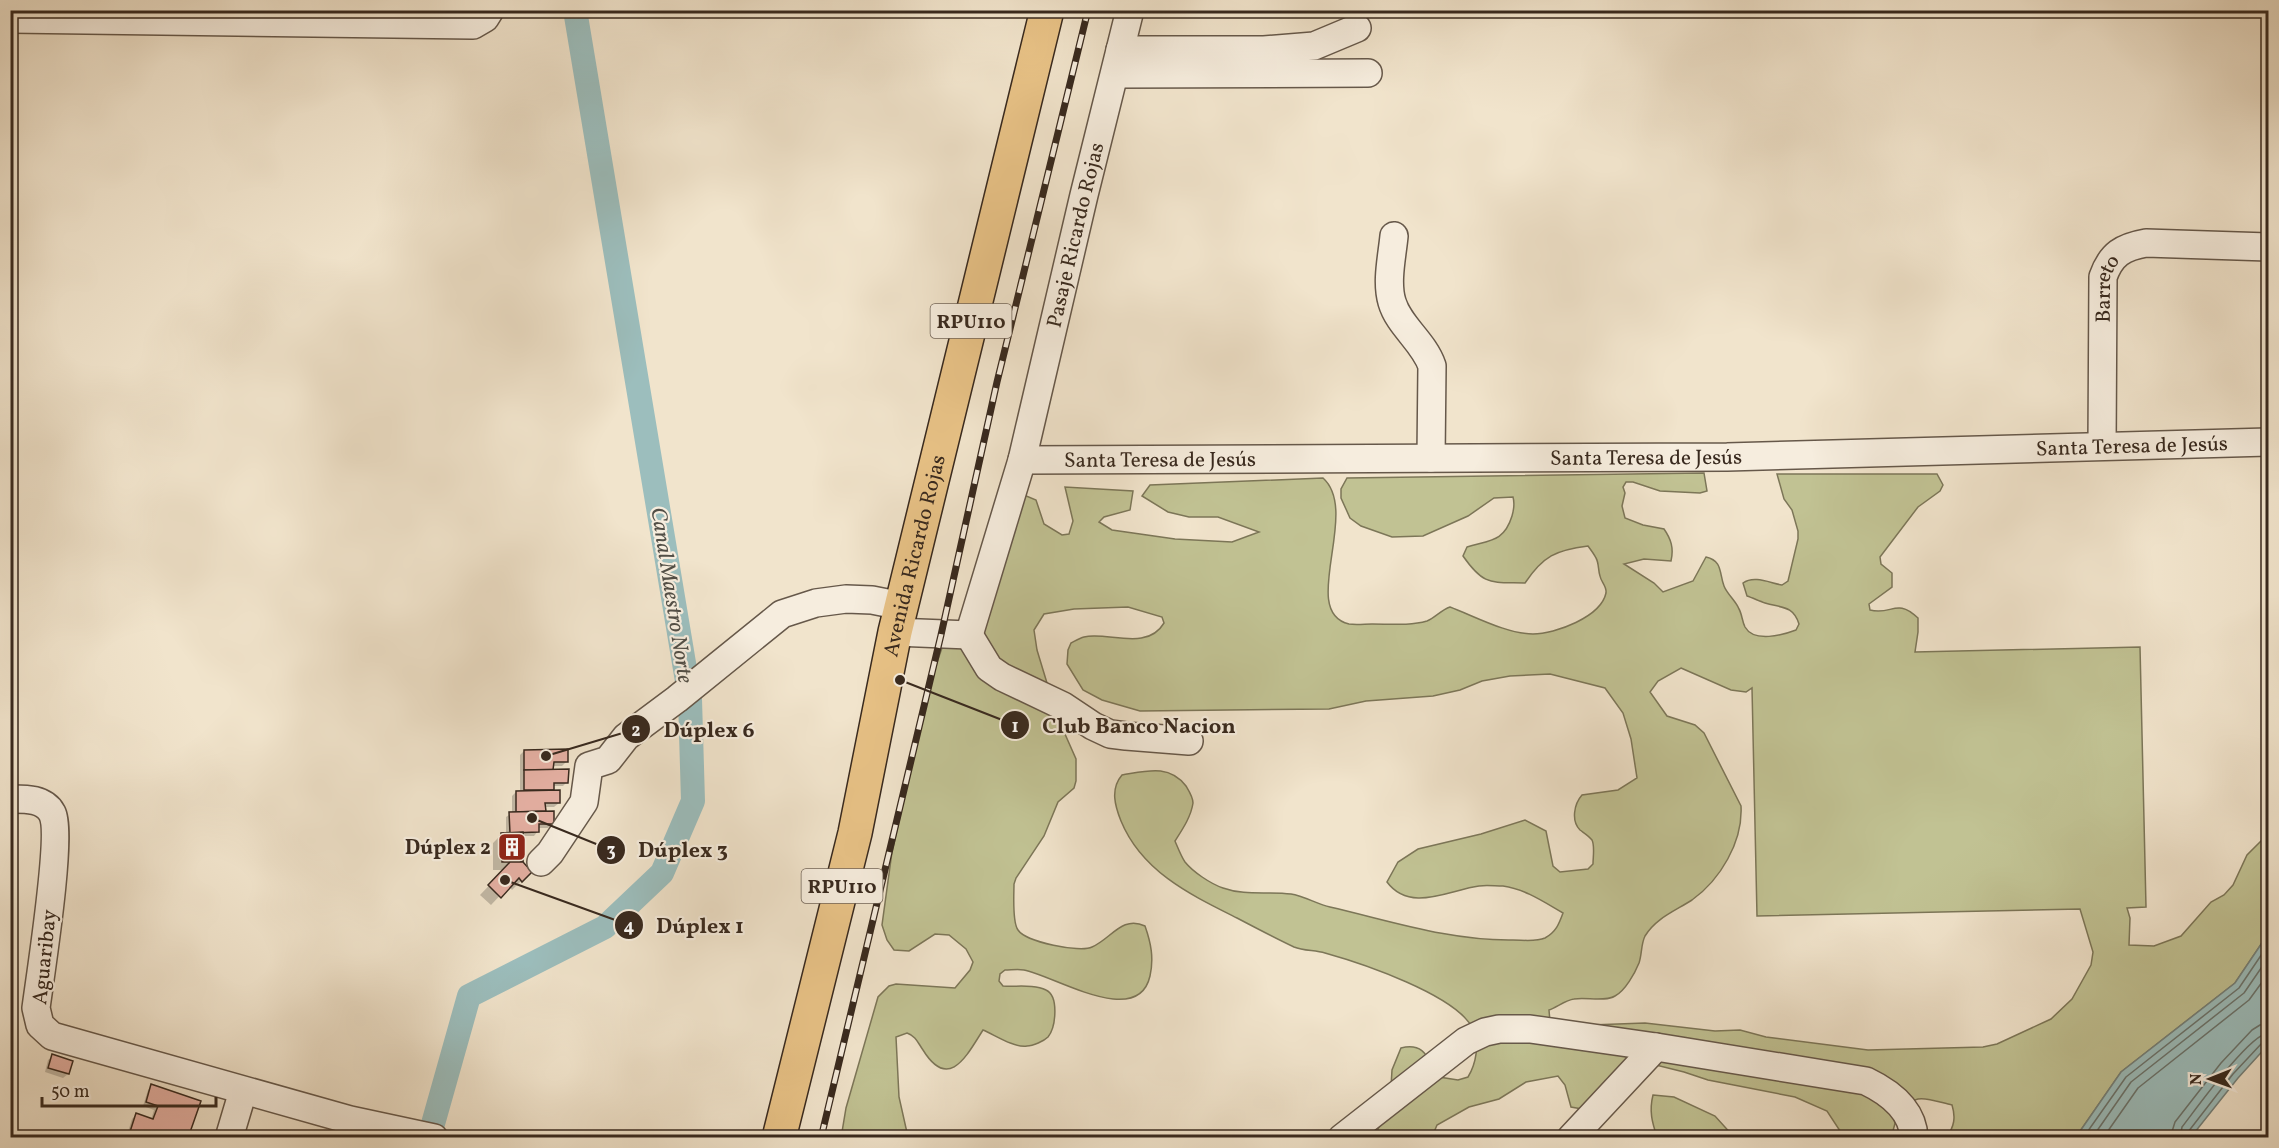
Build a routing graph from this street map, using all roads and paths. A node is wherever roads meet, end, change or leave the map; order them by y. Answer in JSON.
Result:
{"nodes":[{"id":1,"x":1047,"y":10,"type":"edge"},
{"id":2,"x":1131,"y":10,"type":"edge"},
{"id":3,"x":481,"y":18,"type":"edge"},
{"id":4,"x":10,"y":19,"type":"edge"},
{"id":5,"x":1357,"y":28,"type":"dead end"},
{"id":6,"x":1118,"y":62,"type":"junction"},
{"id":7,"x":1368,"y":73,"type":"dead end"},
{"id":8,"x":1394,"y":236,"type":"dead end"},
{"id":9,"x":2268,"y":247,"type":"edge"},
{"id":10,"x":2268,"y":442,"type":"edge"},
{"id":11,"x":2102,"y":446,"type":"junction"},
{"id":12,"x":1431,"y":458,"type":"junction"},
{"id":13,"x":1022,"y":460,"type":"junction"},
{"id":14,"x":899,"y":619,"type":"junction"},
{"id":15,"x":969,"y":635,"type":"junction"},
{"id":16,"x":1189,"y":741,"type":"dead end"},
{"id":17,"x":10,"y":799,"type":"edge"},
{"id":18,"x":542,"y":862,"type":"dead end"},
{"id":19,"x":1656,"y":1047,"type":"junction"},
{"id":20,"x":243,"y":1091,"type":"junction"},
{"id":21,"x":229,"y":1137,"type":"edge"},
{"id":22,"x":434,"y":1137,"type":"edge"},
{"id":23,"x":779,"y":1137,"type":"edge"},
{"id":24,"x":1342,"y":1137,"type":"edge"},
{"id":25,"x":1571,"y":1137,"type":"edge"},
{"id":26,"x":1914,"y":1137,"type":"edge"}],
"edges":[{"from":1,"to":14,"type":"main road","name":"Avenida Ricardo Rojas","number":"RPU110"},
{"from":2,"to":6,"type":"street","name":"Pasaje Ricardo Rojas"},
{"from":3,"to":4,"type":"street"},
{"from":5,"to":6,"type":"street"},
{"from":6,"to":7,"type":"street"},
{"from":6,"to":13,"type":"street","name":"Pasaje Ricardo Rojas"},
{"from":8,"to":12,"type":"street"},
{"from":9,"to":11,"type":"street","name":"Barreto"},
{"from":10,"to":11,"type":"street","name":"Santa Teresa de Jesús"},
{"from":11,"to":12,"type":"street","name":"Santa Teresa de Jesús"},
{"from":12,"to":13,"type":"street","name":"Santa Teresa de Jesús"},
{"from":13,"to":15,"type":"street","name":"Pasaje Ricardo Rojas"},
{"from":14,"to":15,"type":"street"},
{"from":14,"to":18,"type":"street"},
{"from":14,"to":23,"type":"main road","name":"Avenida Ricardo Rojas","number":"RPU110"},
{"from":15,"to":16,"type":"street"},
{"from":17,"to":20,"type":"street","name":"Aguaribay"},
{"from":19,"to":24,"type":"street"},
{"from":19,"to":25,"type":"street"},
{"from":19,"to":26,"type":"street"},
{"from":20,"to":21,"type":"street"},
{"from":20,"to":22,"type":"street","name":"Aguaribay"}]}
